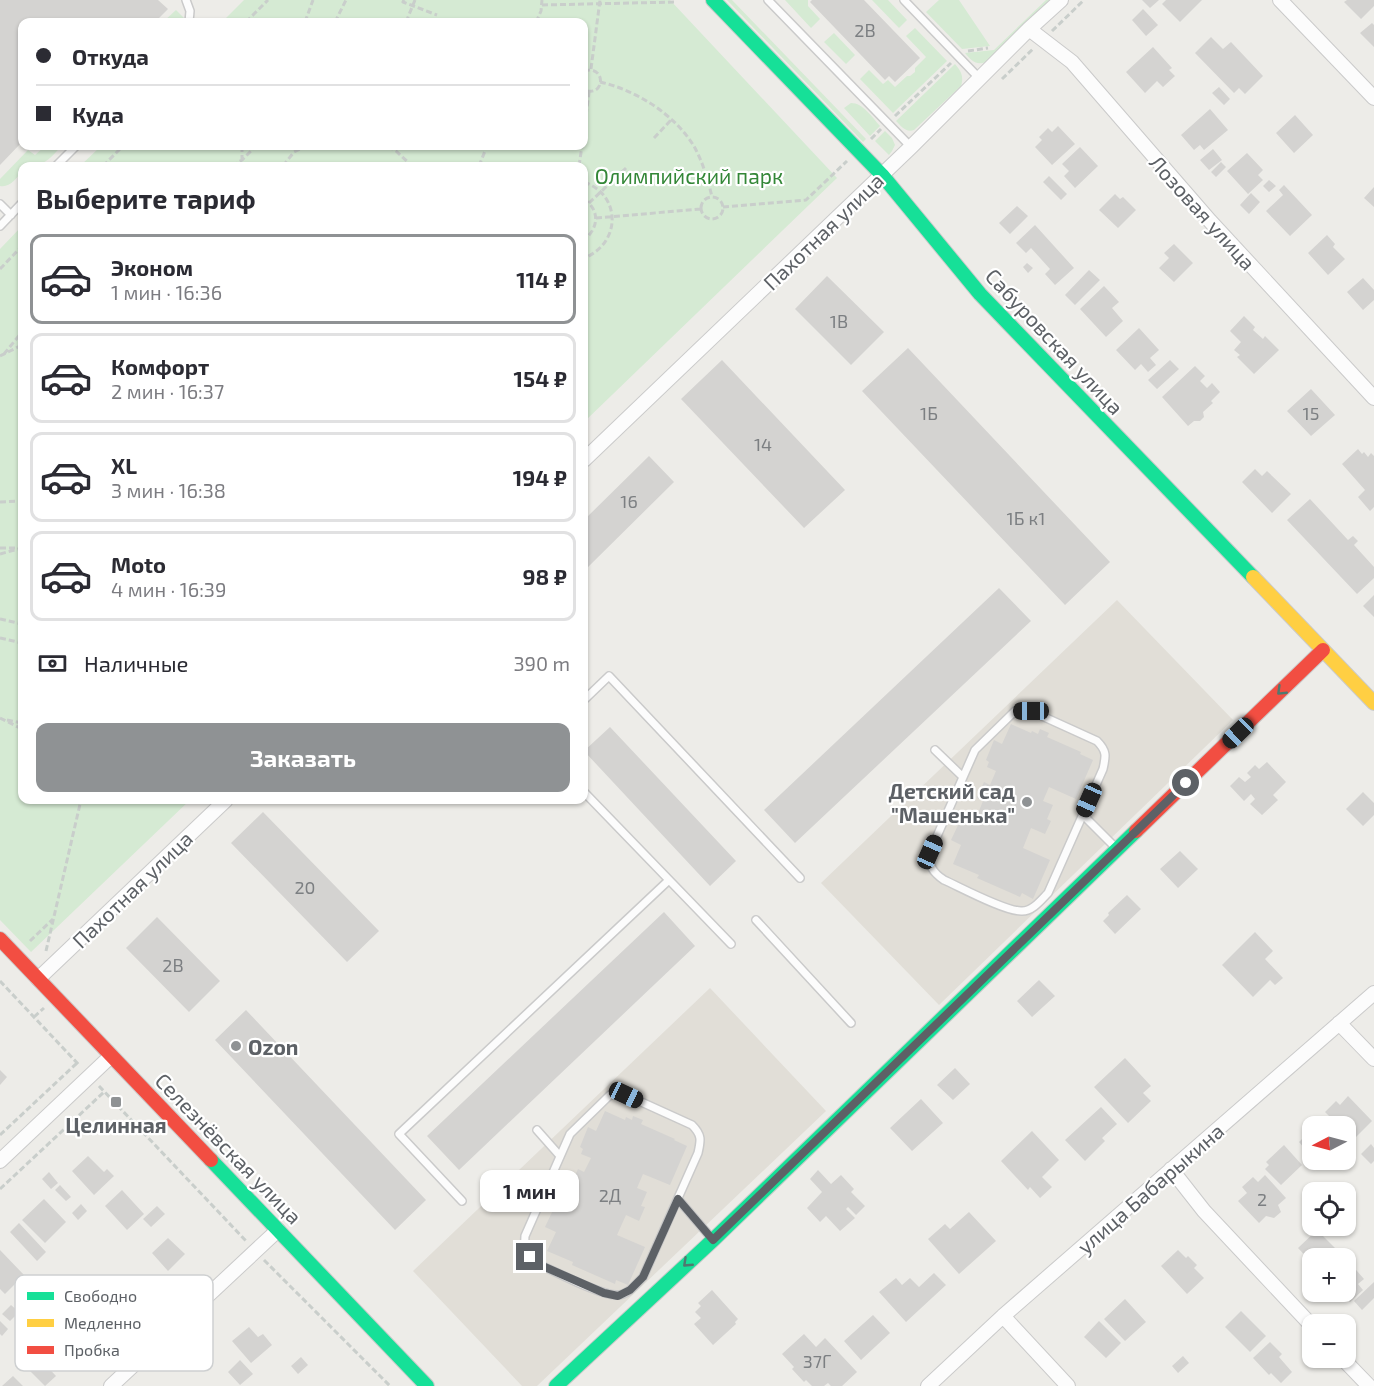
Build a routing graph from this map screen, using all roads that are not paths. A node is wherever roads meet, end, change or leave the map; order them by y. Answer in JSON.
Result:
{"nodes":[{"id":1,"x":186,"y":0,"type":"edge"},
{"id":2,"x":713,"y":0,"type":"edge"},
{"id":3,"x":768,"y":0,"type":"edge"},
{"id":4,"x":904,"y":0,"type":"edge"},
{"id":5,"x":1061,"y":0,"type":"edge"},
{"id":6,"x":1280,"y":0,"type":"edge"},
{"id":7,"x":189,"y":18,"type":"edge"},
{"id":8,"x":1029,"y":30,"type":"junction"},
{"id":9,"x":980,"y":79,"type":"junction"},
{"id":10,"x":1374,"y":98,"type":"edge"},
{"id":11,"x":911,"y":147,"type":"junction"},
{"id":12,"x":72,"y":150,"type":"edge"},
{"id":13,"x":61,"y":162,"type":"edge"},
{"id":14,"x":882,"y":176,"type":"junction"},
{"id":15,"x":0,"y":204,"type":"edge"},
{"id":16,"x":18,"y":206,"type":"edge"},
{"id":17,"x":11,"y":214,"type":"junction"},
{"id":18,"x":0,"y":226,"type":"edge"},
{"id":19,"x":1374,"y":398,"type":"edge"},
{"id":20,"x":588,"y":456,"type":"edge"},
{"id":21,"x":1323,"y":650,"type":"junction"},
{"id":22,"x":588,"y":696,"type":"edge"},
{"id":23,"x":1374,"y":703,"type":"edge"},
{"id":24,"x":935,"y":750,"type":"dead end"},
{"id":25,"x":963,"y":777,"type":"junction"},
{"id":26,"x":588,"y":796,"type":"edge"},
{"id":27,"x":222,"y":804,"type":"edge"},
{"id":28,"x":1083,"y":815,"type":"junction"},
{"id":29,"x":1118,"y":850,"type":"junction"},
{"id":30,"x":800,"y":878,"type":"dead end"},
{"id":31,"x":669,"y":880,"type":"junction"},
{"id":32,"x":756,"y":920,"type":"dead end"},
{"id":33,"x":0,"y":939,"type":"edge"},
{"id":34,"x":731,"y":944,"type":"dead end"},
{"id":35,"x":38,"y":978,"type":"junction"},
{"id":36,"x":1374,"y":993,"type":"edge"},
{"id":37,"x":851,"y":1023,"type":"dead end"},
{"id":38,"x":1339,"y":1023,"type":"junction"},
{"id":39,"x":111,"y":1056,"type":"junction"},
{"id":40,"x":1374,"y":1059,"type":"edge"},
{"id":41,"x":537,"y":1130,"type":"dead end"},
{"id":42,"x":560,"y":1156,"type":"junction"},
{"id":43,"x":0,"y":1161,"type":"edge"},
{"id":44,"x":1171,"y":1169,"type":"junction"},
{"id":45,"x":678,"y":1199,"type":"junction"},
{"id":46,"x":462,"y":1201,"type":"dead end"},
{"id":47,"x":278,"y":1230,"type":"junction"},
{"id":48,"x":713,"y":1240,"type":"junction"},
{"id":49,"x":213,"y":1290,"type":"edge"},
{"id":50,"x":1302,"y":1315,"type":"edge"},
{"id":51,"x":1003,"y":1316,"type":"junction"},
{"id":52,"x":1352,"y":1368,"type":"edge"},
{"id":53,"x":127,"y":1371,"type":"edge"},
{"id":54,"x":111,"y":1386,"type":"edge"},
{"id":55,"x":427,"y":1386,"type":"edge"},
{"id":56,"x":556,"y":1386,"type":"edge"},
{"id":57,"x":928,"y":1386,"type":"edge"},
{"id":58,"x":1068,"y":1386,"type":"edge"},
{"id":59,"x":1369,"y":1386,"type":"edge"}],
"edges":[{"from":1,"to":7,"type":"lane"},
{"from":2,"to":14,"type":"street","name":"Сабуровская улица"},
{"from":3,"to":11,"type":"lane"},
{"from":4,"to":9,"type":"lane"},
{"from":5,"to":8,"type":"street","name":"Пахотная улица"},
{"from":6,"to":10,"type":"street"},
{"from":8,"to":9,"type":"street","name":"Пахотная улица"},
{"from":8,"to":19,"type":"street","name":"Лозовая улица"},
{"from":9,"to":11,"type":"street","name":"Пахотная улица"},
{"from":11,"to":14,"type":"street","name":"Пахотная улица"},
{"from":12,"to":13,"type":"lane"},
{"from":14,"to":20,"type":"street","name":"Пахотная улица"},
{"from":14,"to":21,"type":"street","name":"Сабуровская улица"},
{"from":15,"to":17,"type":"lane"},
{"from":16,"to":17,"type":"lane"},
{"from":17,"to":18,"type":"lane"},
{"from":21,"to":23,"type":"street","name":"Сабуровская улица"},
{"from":21,"to":29,"type":"street","one_way":true},
{"from":22,"to":30,"type":"lane"},
{"from":24,"to":25,"type":"lane"},
{"from":25,"to":28,"type":"lane"},
{"from":25,"to":28,"type":"lane"},
{"from":26,"to":31,"type":"lane"},
{"from":27,"to":35,"type":"street","name":"Пахотная улица"},
{"from":28,"to":29,"type":"lane"},
{"from":29,"to":48,"type":"street"},
{"from":31,"to":34,"type":"lane"},
{"from":31,"to":46,"type":"lane"},
{"from":32,"to":37,"type":"lane"},
{"from":33,"to":35,"type":"street","name":"Селезнёвская улица"},
{"from":35,"to":39,"type":"street","name":"Селезнёвская улица"},
{"from":36,"to":38,"type":"street","name":"улица Бабарыкина"},
{"from":38,"to":40,"type":"street"},
{"from":38,"to":44,"type":"street","name":"улица Бабарыкина"},
{"from":39,"to":43,"type":"street"},
{"from":39,"to":47,"type":"street","name":"Селезнёвская улица"},
{"from":41,"to":42,"type":"lane"},
{"from":42,"to":45,"type":"lane"},
{"from":42,"to":45,"type":"lane"},
{"from":44,"to":50,"type":"street"},
{"from":44,"to":51,"type":"street","name":"улица Бабарыкина"},
{"from":45,"to":48,"type":"lane"},
{"from":47,"to":49,"type":"street"},
{"from":47,"to":55,"type":"street","name":"Селезнёвская улица"},
{"from":48,"to":56,"type":"street","one_way":true},
{"from":51,"to":57,"type":"street","name":"улица Бабарыкина"},
{"from":51,"to":58,"type":"street"},
{"from":52,"to":59,"type":"street"},
{"from":53,"to":54,"type":"street"}]}
